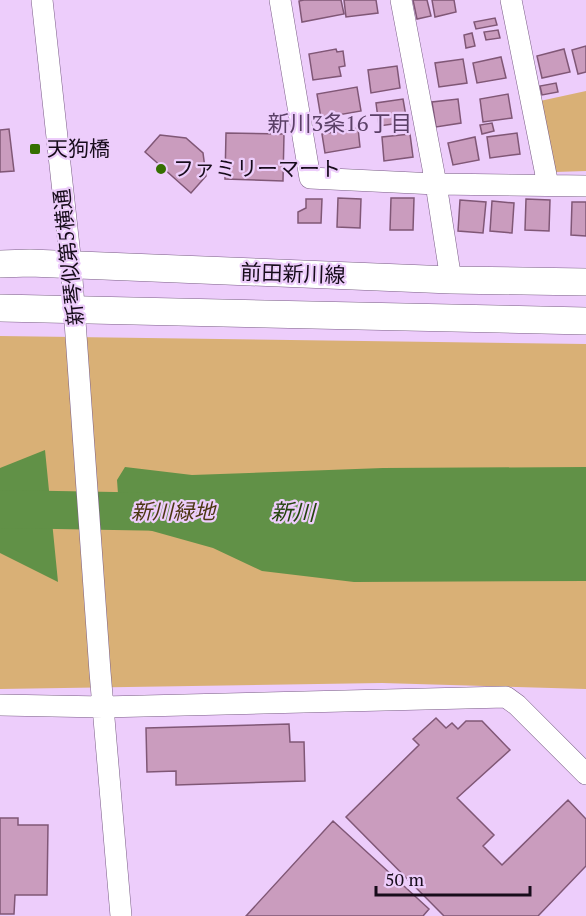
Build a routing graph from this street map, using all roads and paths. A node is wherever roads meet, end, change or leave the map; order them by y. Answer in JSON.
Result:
{"nodes":[{"id":1,"x":42,"y":0,"type":"edge"},
{"id":2,"x":280,"y":0,"type":"edge"},
{"id":3,"x":401,"y":0,"type":"edge"},
{"id":4,"x":511,"y":0,"type":"edge"},
{"id":5,"x":436,"y":184,"type":"junction"},
{"id":6,"x":548,"y":185,"type":"junction"},
{"id":7,"x":586,"y":186,"type":"edge"},
{"id":8,"x":0,"y":264,"type":"edge"},
{"id":9,"x":71,"y":265,"type":"junction"},
{"id":10,"x":451,"y":280,"type":"junction"},
{"id":11,"x":586,"y":282,"type":"edge"},
{"id":12,"x":0,"y":308,"type":"edge"},
{"id":13,"x":75,"y":309,"type":"junction"},
{"id":14,"x":586,"y":321,"type":"edge"},
{"id":15,"x":0,"y":705,"type":"edge"},
{"id":16,"x":103,"y":707,"type":"junction"},
{"id":17,"x":586,"y":774,"type":"edge"},
{"id":18,"x":121,"y":916,"type":"edge"}],
"edges":[{"from":1,"to":9,"type":"street","name":"新琴似第5横通"},
{"from":2,"to":5,"type":"street"},
{"from":3,"to":5,"type":"street"},
{"from":4,"to":6,"type":"street"},
{"from":5,"to":6,"type":"street"},
{"from":5,"to":10,"type":"street"},
{"from":6,"to":7,"type":"street"},
{"from":8,"to":9,"type":"main road","name":"前田新川線"},
{"from":9,"to":10,"type":"main road","name":"前田新川線"},
{"from":9,"to":13,"type":"street","name":"新琴似第5横通"},
{"from":10,"to":11,"type":"main road","name":"前田新川線"},
{"from":12,"to":13,"type":"main road","name":"前田新川線"},
{"from":13,"to":14,"type":"main road","name":"前田新川線"},
{"from":13,"to":16,"type":"street","name":"新琴似第5横通"},
{"from":15,"to":16,"type":"street"},
{"from":16,"to":17,"type":"street"},
{"from":16,"to":18,"type":"street","name":"新琴似第5横通"}]}
